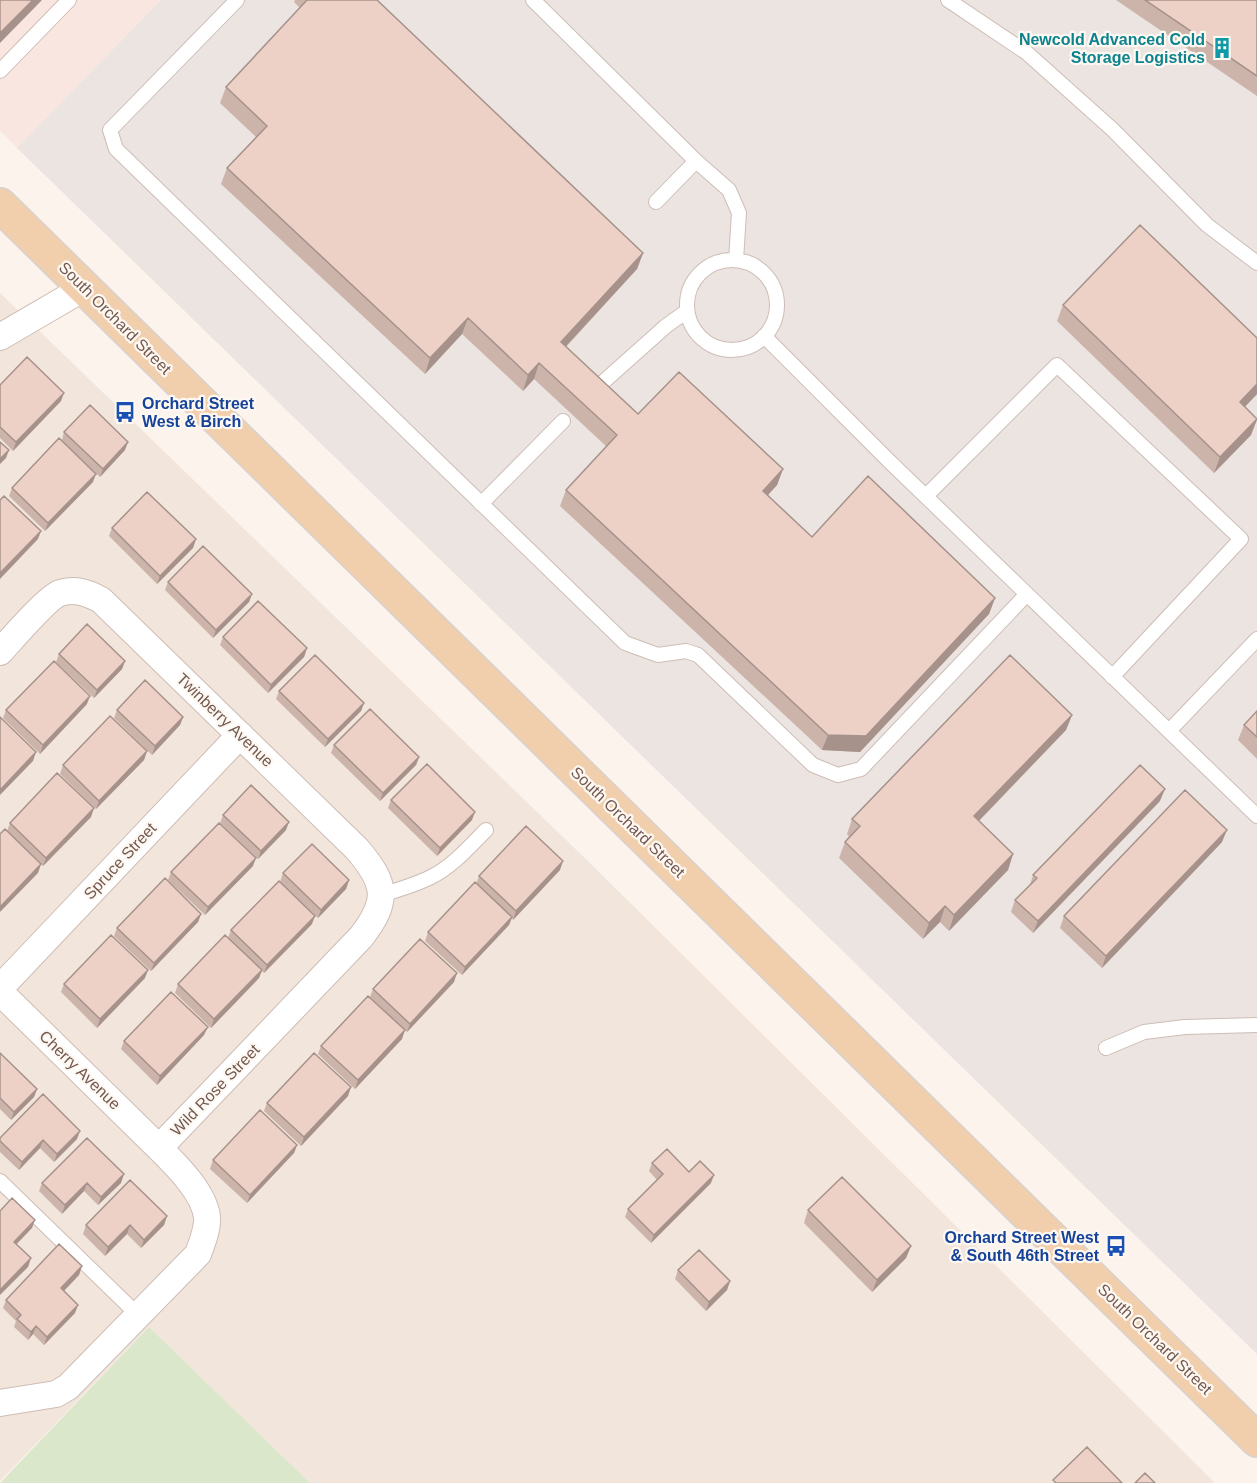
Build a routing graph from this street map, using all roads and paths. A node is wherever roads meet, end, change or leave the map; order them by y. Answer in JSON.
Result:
{"nodes":[{"id":1,"x":69,"y":0,"type":"edge"},
{"id":2,"x":237,"y":0,"type":"edge"},
{"id":3,"x":532,"y":0,"type":"edge"},
{"id":4,"x":948,"y":0,"type":"edge"},
{"id":5,"x":0,"y":71,"type":"edge"},
{"id":6,"x":696,"y":160,"type":"junction"},
{"id":7,"x":656,"y":202,"type":"dead end"},
{"id":8,"x":0,"y":205,"type":"edge"},
{"id":9,"x":736,"y":260,"type":"junction"},
{"id":10,"x":1257,"y":263,"type":"edge"},
{"id":11,"x":84,"y":288,"type":"junction"},
{"id":12,"x":687,"y":311,"type":"junction"},
{"id":13,"x":764,"y":336,"type":"junction"},
{"id":14,"x":0,"y":337,"type":"edge"},
{"id":15,"x":601,"y":384,"type":"edge"},
{"id":16,"x":563,"y":422,"type":"dead end"},
{"id":17,"x":926,"y":496,"type":"junction"},
{"id":18,"x":481,"y":504,"type":"junction"},
{"id":19,"x":1027,"y":594,"type":"junction"},
{"id":20,"x":1257,"y":639,"type":"edge"},
{"id":21,"x":0,"y":652,"type":"edge"},
{"id":22,"x":1112,"y":677,"type":"junction"},
{"id":23,"x":1169,"y":731,"type":"junction"},
{"id":24,"x":240,"y":735,"type":"junction"},
{"id":25,"x":1257,"y":816,"type":"edge"},
{"id":26,"x":486,"y":830,"type":"dead end"},
{"id":27,"x":379,"y":885,"type":"junction"},
{"id":28,"x":0,"y":990,"type":"edge"},
{"id":29,"x":1257,"y":1025,"type":"edge"},
{"id":30,"x":1106,"y":1048,"type":"dead end"},
{"id":31,"x":159,"y":1148,"type":"junction"},
{"id":32,"x":0,"y":1181,"type":"edge"},
{"id":33,"x":138,"y":1316,"type":"junction"},
{"id":34,"x":0,"y":1403,"type":"edge"},
{"id":35,"x":1257,"y":1440,"type":"edge"}],
"edges":[{"from":1,"to":5,"type":"lane"},
{"from":2,"to":18,"type":"lane"},
{"from":3,"to":6,"type":"lane"},
{"from":4,"to":10,"type":"lane"},
{"from":6,"to":7,"type":"lane"},
{"from":6,"to":9,"type":"lane"},
{"from":8,"to":11,"type":"main road","name":"South Orchard Street"},
{"from":9,"to":12,"type":"lane"},
{"from":9,"to":13,"type":"lane"},
{"from":11,"to":14,"type":"street"},
{"from":11,"to":35,"type":"main road","name":"South Orchard Street"},
{"from":12,"to":13,"type":"lane"},
{"from":12,"to":15,"type":"lane"},
{"from":13,"to":17,"type":"lane"},
{"from":16,"to":18,"type":"lane"},
{"from":17,"to":19,"type":"lane"},
{"from":17,"to":22,"type":"lane"},
{"from":18,"to":19,"type":"lane"},
{"from":19,"to":22,"type":"lane"},
{"from":20,"to":23,"type":"lane"},
{"from":21,"to":24,"type":"street","name":"Twinberry Avenue"},
{"from":22,"to":23,"type":"lane"},
{"from":23,"to":25,"type":"lane"},
{"from":24,"to":27,"type":"street","name":"Twinberry Avenue"},
{"from":24,"to":28,"type":"street","name":"Spruce Street"},
{"from":26,"to":27,"type":"lane"},
{"from":27,"to":31,"type":"street","name":"Wild Rose Street"},
{"from":28,"to":31,"type":"street","name":"Cherry Avenue"},
{"from":29,"to":30,"type":"lane"},
{"from":31,"to":33,"type":"street","name":"Wild Rose Street"},
{"from":32,"to":33,"type":"lane"},
{"from":33,"to":34,"type":"street","name":"Wild Rose Street"}]}
